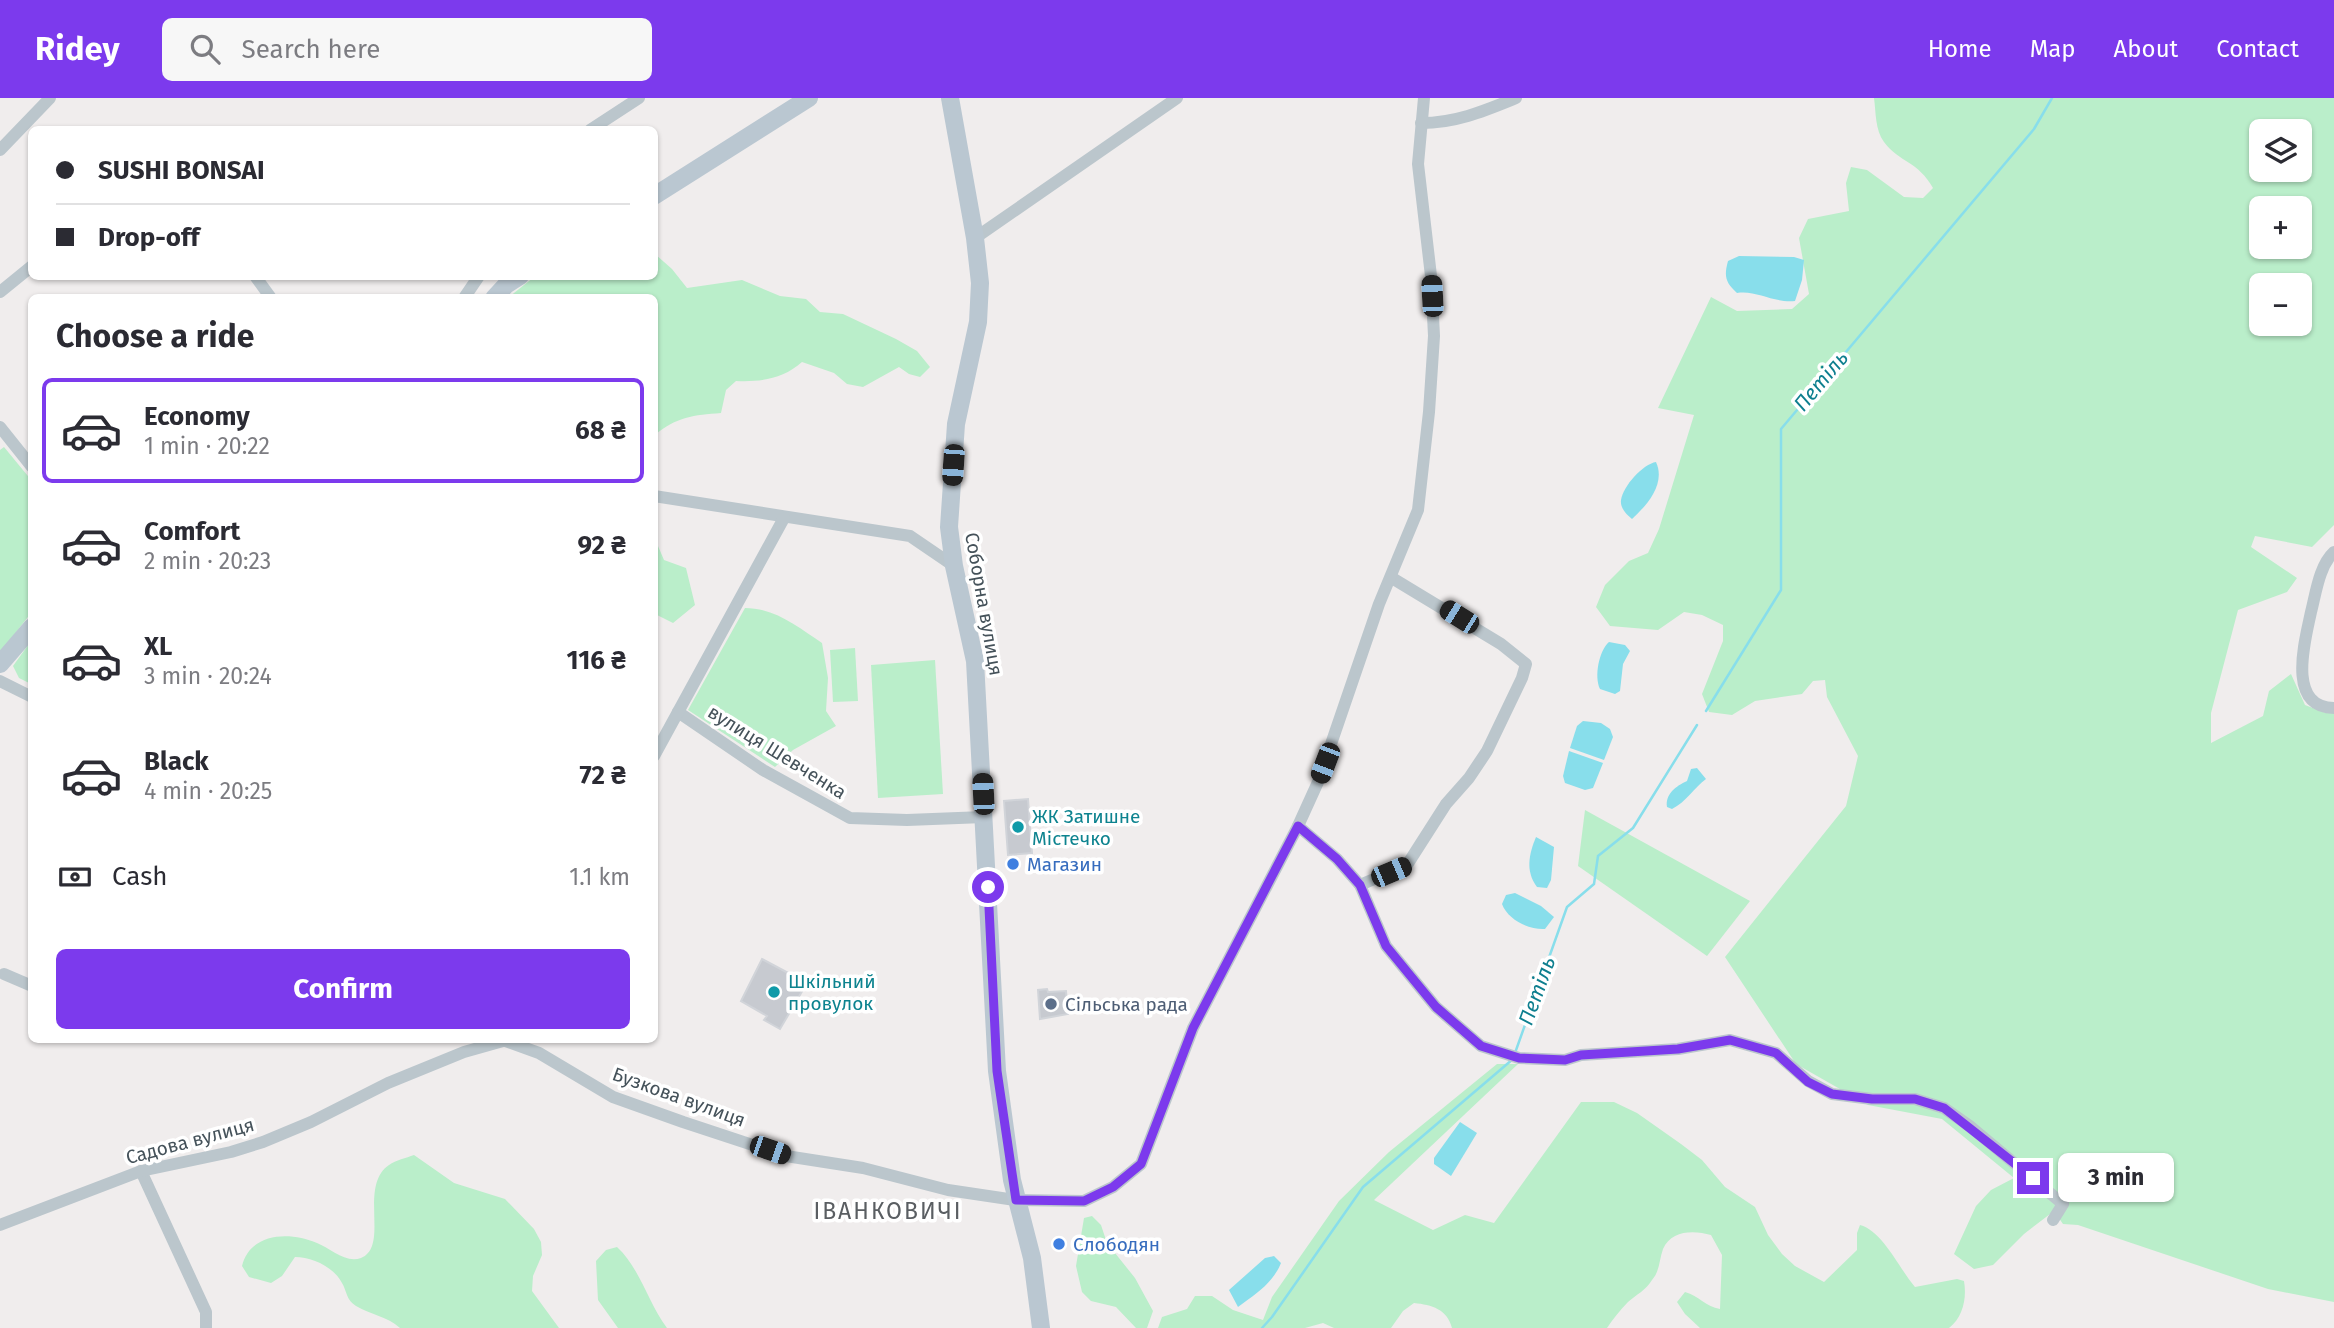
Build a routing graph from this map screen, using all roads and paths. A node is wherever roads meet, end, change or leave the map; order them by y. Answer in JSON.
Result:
{"nodes":[{"id":1,"x":50,"y":98,"type":"edge"},
{"id":2,"x":639,"y":98,"type":"edge"},
{"id":3,"x":809,"y":98,"type":"edge"},
{"id":4,"x":950,"y":98,"type":"edge"},
{"id":5,"x":1177,"y":98,"type":"edge"},
{"id":6,"x":1424,"y":98,"type":"edge"},
{"id":7,"x":1516,"y":98,"type":"edge"},
{"id":8,"x":1421,"y":123,"type":"junction"},
{"id":9,"x":596,"y":126,"type":"edge"},
{"id":10,"x":0,"y":150,"type":"edge"},
{"id":11,"x":658,"y":193,"type":"edge"},
{"id":12,"x":975,"y":238,"type":"junction"},
{"id":13,"x":28,"y":269,"type":"edge"},
{"id":14,"x":0,"y":292,"type":"edge"},
{"id":15,"x":0,"y":426,"type":"edge"},
{"id":16,"x":28,"y":462,"type":"edge"},
{"id":17,"x":658,"y":497,"type":"edge"},
{"id":18,"x":785,"y":518,"type":"junction"},
{"id":19,"x":2334,"y":552,"type":"edge"},
{"id":20,"x":954,"y":566,"type":"junction"},
{"id":21,"x":1392,"y":578,"type":"junction"},
{"id":22,"x":28,"y":632,"type":"edge"},
{"id":23,"x":0,"y":664,"type":"edge"},
{"id":24,"x":0,"y":681,"type":"edge"},
{"id":25,"x":28,"y":695,"type":"edge"},
{"id":26,"x":2334,"y":708,"type":"edge"},
{"id":27,"x":678,"y":712,"type":"junction"},
{"id":28,"x":658,"y":750,"type":"edge"},
{"id":29,"x":984,"y":817,"type":"junction"},
{"id":30,"x":1298,"y":826,"type":"junction"},
{"id":31,"x":1360,"y":885,"type":"junction"},
{"id":32,"x":4,"y":974,"type":"dead end"},
{"id":33,"x":28,"y":984,"type":"edge"},
{"id":34,"x":493,"y":1043,"type":"edge"},
{"id":35,"x":519,"y":1043,"type":"edge"},
{"id":36,"x":141,"y":1171,"type":"junction"},
{"id":37,"x":1016,"y":1200,"type":"junction"},
{"id":38,"x":2053,"y":1220,"type":"dead end"},
{"id":39,"x":0,"y":1225,"type":"edge"},
{"id":40,"x":206,"y":1328,"type":"edge"},
{"id":41,"x":1041,"y":1328,"type":"edge"}],
"edges":[{"from":1,"to":10,"type":"street"},
{"from":2,"to":9,"type":"street"},
{"from":3,"to":11,"type":"street"},
{"from":4,"to":12,"type":"street","name":"Соборна вулиця"},
{"from":5,"to":12,"type":"street"},
{"from":6,"to":8,"type":"street","name":"Бузкова вулиця"},
{"from":7,"to":8,"type":"street"},
{"from":8,"to":21,"type":"street","name":"Бузкова вулиця"},
{"from":12,"to":20,"type":"street","name":"Соборна вулиця"},
{"from":13,"to":14,"type":"street"},
{"from":15,"to":16,"type":"street"},
{"from":17,"to":18,"type":"street"},
{"from":18,"to":20,"type":"street"},
{"from":18,"to":27,"type":"street"},
{"from":19,"to":26,"type":"street"},
{"from":20,"to":29,"type":"street","name":"Соборна вулиця"},
{"from":21,"to":30,"type":"street","name":"Бузкова вулиця"},
{"from":21,"to":31,"type":"street"},
{"from":22,"to":23,"type":"street"},
{"from":24,"to":25,"type":"street"},
{"from":27,"to":28,"type":"street"},
{"from":27,"to":29,"type":"street","name":"вулиця Шевченка"},
{"from":29,"to":37,"type":"street","name":"Соборна вулиця"},
{"from":30,"to":31,"type":"street"},
{"from":30,"to":37,"type":"street","name":"Бузкова вулиця"},
{"from":31,"to":38,"type":"street"},
{"from":32,"to":33,"type":"street"},
{"from":34,"to":36,"type":"street","name":"Садова вулиця"},
{"from":35,"to":37,"type":"street","name":"Бузкова вулиця"},
{"from":36,"to":39,"type":"street","name":"Садова вулиця"},
{"from":36,"to":40,"type":"street"},
{"from":37,"to":41,"type":"street","name":"Соборна вулиця"}]}
